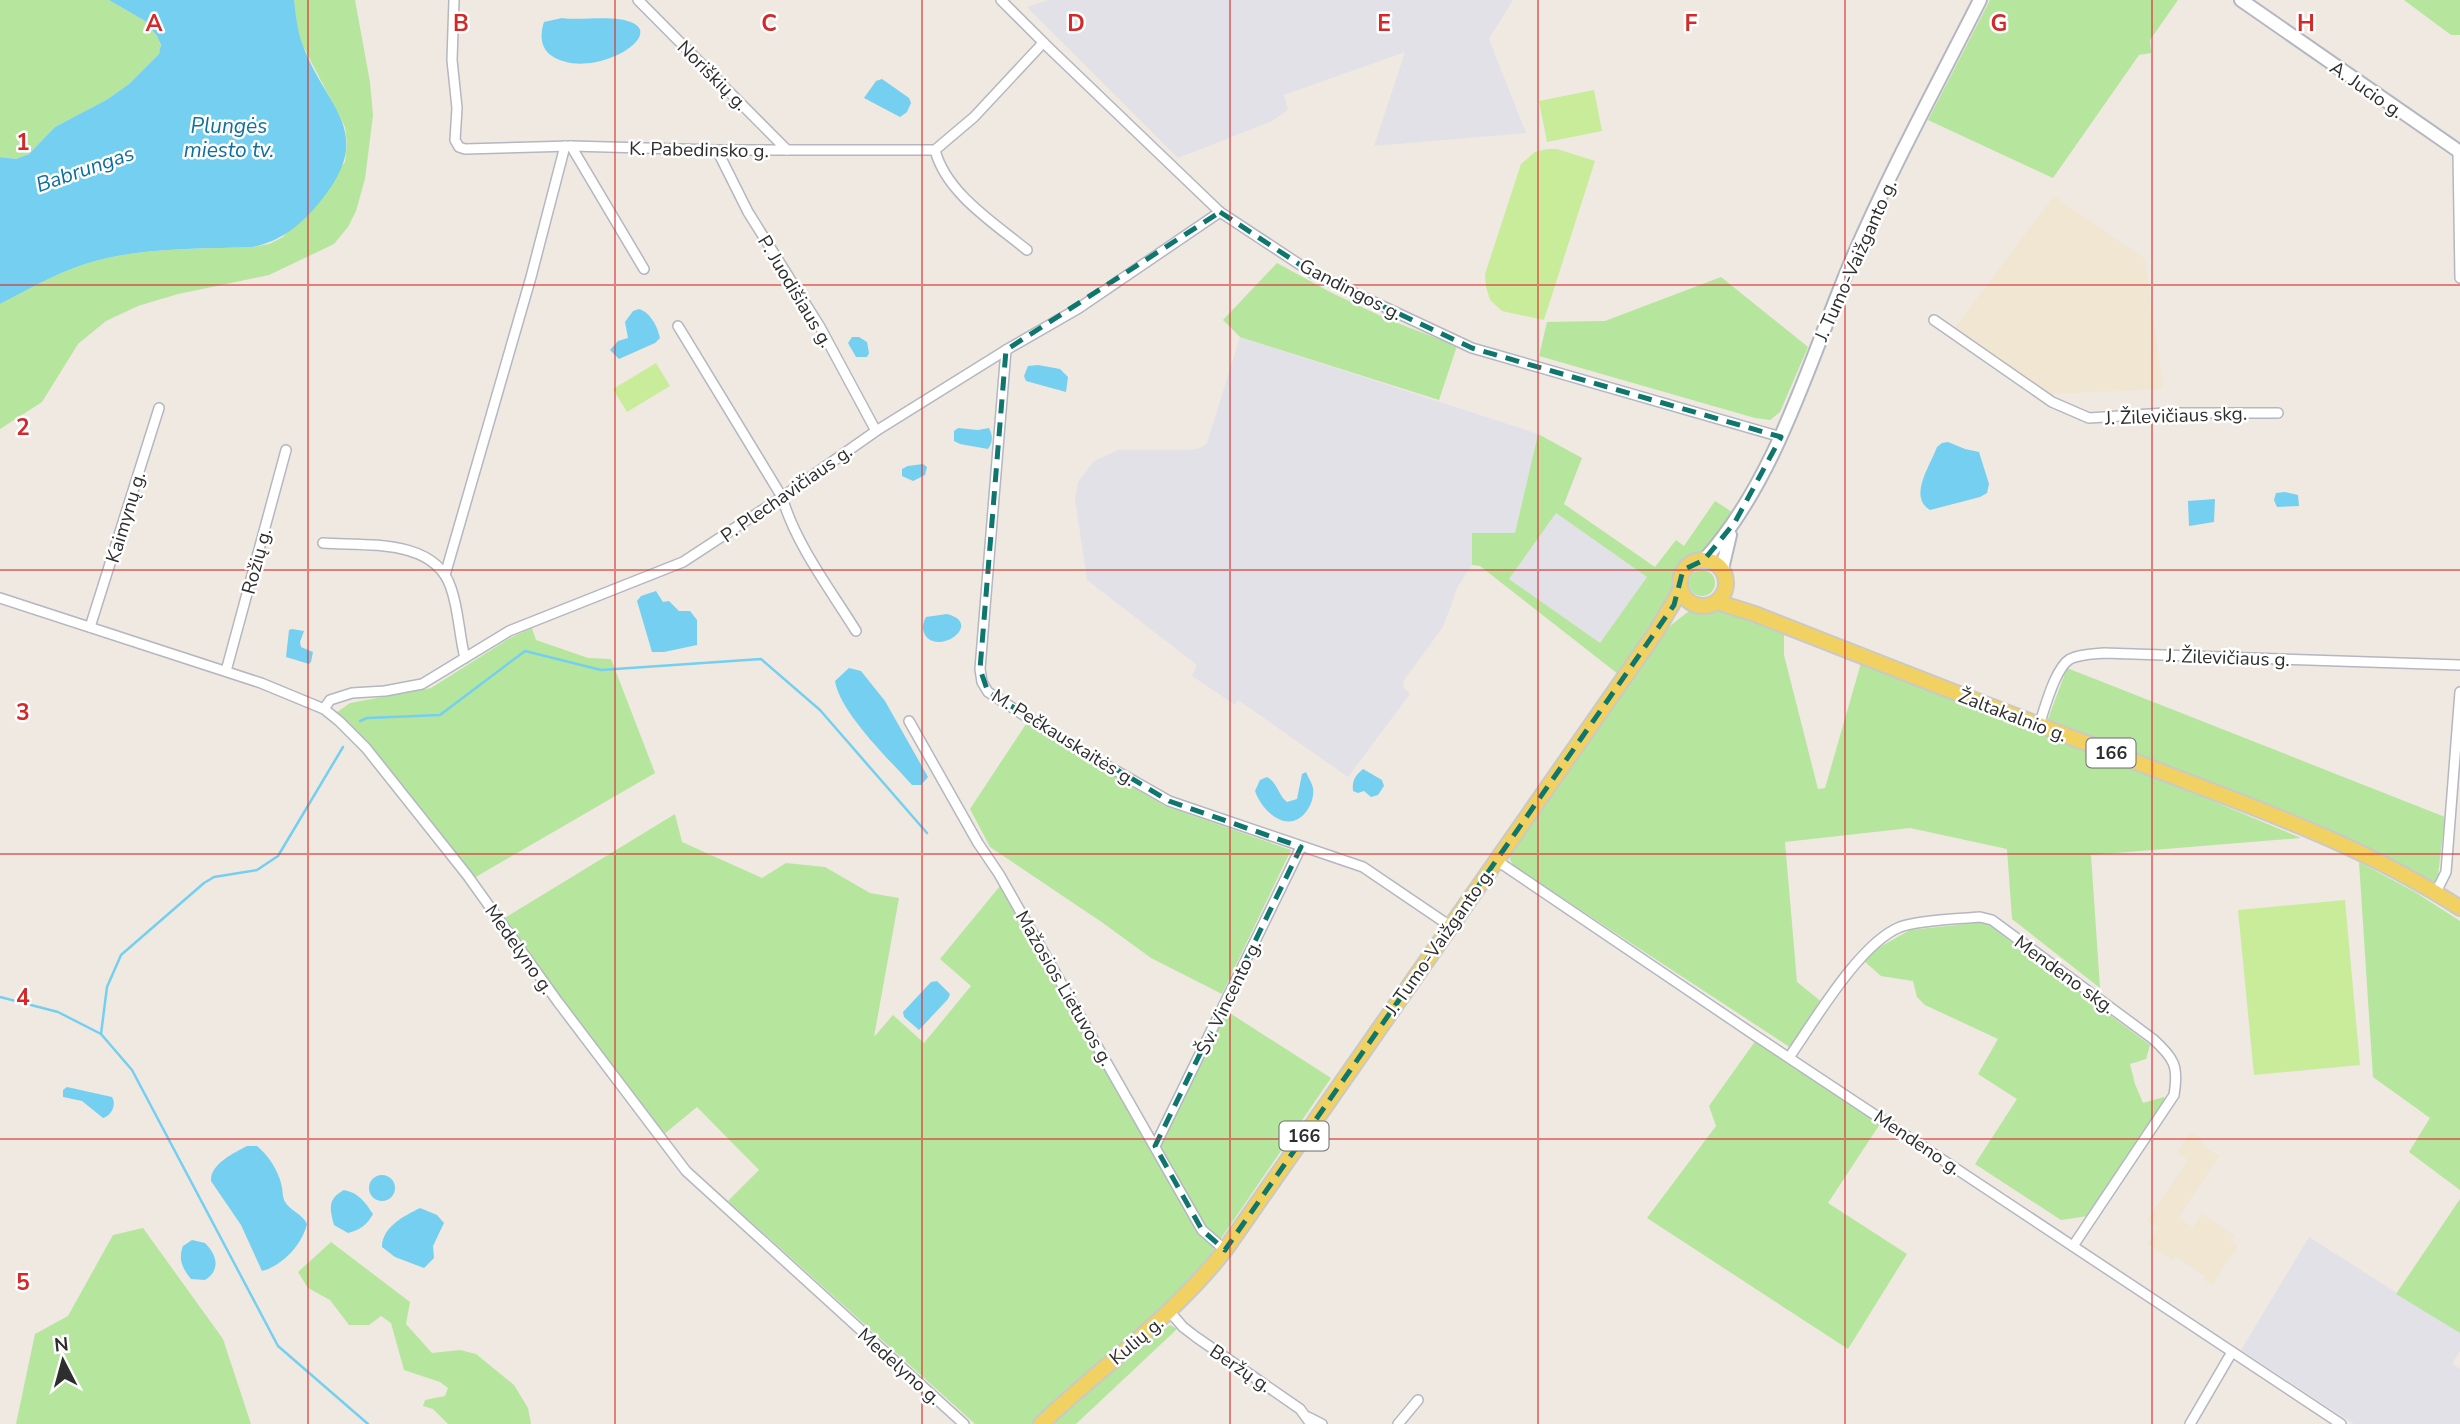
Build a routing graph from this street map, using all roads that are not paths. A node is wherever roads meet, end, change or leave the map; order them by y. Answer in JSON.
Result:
{"nodes":[{"id":1,"x":454,"y":0,"type":"edge"},
{"id":2,"x":638,"y":0,"type":"edge"},
{"id":3,"x":1001,"y":0,"type":"edge"},
{"id":4,"x":1980,"y":0,"type":"edge"},
{"id":5,"x":2241,"y":0,"type":"edge"},
{"id":6,"x":1043,"y":43,"type":"junction"},
{"id":7,"x":568,"y":146,"type":"junction"},
{"id":8,"x":717,"y":150,"type":"junction"},
{"id":9,"x":787,"y":150,"type":"junction"},
{"id":10,"x":935,"y":150,"type":"junction"},
{"id":11,"x":2459,"y":152,"type":"edge"},
{"id":12,"x":1220,"y":212,"type":"junction"},
{"id":13,"x":1027,"y":250,"type":"dead end"},
{"id":14,"x":644,"y":269,"type":"dead end"},
{"id":15,"x":2460,"y":278,"type":"edge"},
{"id":16,"x":1934,"y":320,"type":"dead end"},
{"id":17,"x":678,"y":326,"type":"dead end"},
{"id":18,"x":1006,"y":350,"type":"junction"},
{"id":19,"x":159,"y":408,"type":"dead end"},
{"id":20,"x":2278,"y":413,"type":"dead end"},
{"id":21,"x":876,"y":431,"type":"junction"},
{"id":22,"x":1781,"y":437,"type":"junction"},
{"id":23,"x":286,"y":450,"type":"dead end"},
{"id":24,"x":782,"y":497,"type":"junction"},
{"id":25,"x":1735,"y":522,"type":"junction"},
{"id":26,"x":323,"y":543,"type":"dead end"},
{"id":27,"x":1704,"y":559,"type":"junction"},
{"id":28,"x":1722,"y":569,"type":"junction"},
{"id":29,"x":445,"y":575,"type":"junction"},
{"id":30,"x":1726,"y":588,"type":"junction"},
{"id":31,"x":1681,"y":591,"type":"junction"},
{"id":32,"x":0,"y":598,"type":"edge"},
{"id":33,"x":1717,"y":602,"type":"junction"},
{"id":34,"x":1692,"y":604,"type":"junction"},
{"id":35,"x":1755,"y":614,"type":"junction"},
{"id":36,"x":90,"y":627,"type":"junction"},
{"id":37,"x":856,"y":631,"type":"dead end"},
{"id":38,"x":1656,"y":632,"type":"junction"},
{"id":39,"x":465,"y":658,"type":"junction"},
{"id":40,"x":2460,"y":665,"type":"edge"},
{"id":41,"x":226,"y":671,"type":"junction"},
{"id":42,"x":2460,"y":692,"type":"edge"},
{"id":43,"x":324,"y":709,"type":"junction"},
{"id":44,"x":909,"y":721,"type":"dead end"},
{"id":45,"x":2039,"y":725,"type":"junction"},
{"id":46,"x":1301,"y":847,"type":"junction"},
{"id":47,"x":1496,"y":860,"type":"junction"},
{"id":48,"x":2436,"y":892,"type":"junction"},
{"id":49,"x":2460,"y":908,"type":"edge"},
{"id":50,"x":1450,"y":926,"type":"junction"},
{"id":51,"x":1790,"y":1056,"type":"junction"},
{"id":52,"x":1155,"y":1146,"type":"junction"},
{"id":53,"x":2073,"y":1246,"type":"junction"},
{"id":54,"x":1225,"y":1250,"type":"junction"},
{"id":55,"x":1170,"y":1312,"type":"junction"},
{"id":56,"x":2232,"y":1352,"type":"junction"},
{"id":57,"x":1418,"y":1400,"type":"dead end"},
{"id":58,"x":1309,"y":1421,"type":"edge"},
{"id":59,"x":964,"y":1424,"type":"edge"},
{"id":60,"x":1041,"y":1424,"type":"edge"},
{"id":61,"x":1322,"y":1424,"type":"edge"},
{"id":62,"x":1398,"y":1424,"type":"edge"},
{"id":63,"x":2190,"y":1424,"type":"edge"},
{"id":64,"x":2341,"y":1424,"type":"edge"}],
"edges":[{"from":1,"to":7,"type":"street","name":"K. Pabedinsko g."},
{"from":2,"to":9,"type":"street","name":"Noriškių g."},
{"from":3,"to":6,"type":"street","name":"Gandingos g."},
{"from":4,"to":22,"type":"main road","name":"J. Tumo-Vaižganto g."},
{"from":5,"to":11,"type":"main road","name":"A. Jucio g."},
{"from":6,"to":10,"type":"street"},
{"from":6,"to":12,"type":"street","name":"Gandingos g."},
{"from":7,"to":8,"type":"street","name":"K. Pabedinsko g."},
{"from":7,"to":14,"type":"street"},
{"from":7,"to":29,"type":"street"},
{"from":8,"to":9,"type":"street","name":"K. Pabedinsko g."},
{"from":8,"to":21,"type":"street","name":"P. Juodišiaus g."},
{"from":9,"to":10,"type":"street","name":"K. Pabedinsko g."},
{"from":10,"to":13,"type":"street"},
{"from":11,"to":15,"type":"street"},
{"from":12,"to":18,"type":"street","name":"P. Plechavičiaus g."},
{"from":12,"to":22,"type":"street","name":"Gandingos g."},
{"from":16,"to":20,"type":"street","name":"J. Žilevičiaus skg."},
{"from":17,"to":24,"type":"street"},
{"from":18,"to":21,"type":"street","name":"P. Plechavičiaus g."},
{"from":18,"to":46,"type":"street","name":"M. Pečkauskaitės g."},
{"from":19,"to":36,"type":"street","name":"Kaimynų g."},
{"from":21,"to":24,"type":"street","name":"P. Plechavičiaus g."},
{"from":22,"to":25,"type":"main road","name":"J. Tumo-Vaižganto g."},
{"from":23,"to":41,"type":"street","name":"Rožių g."},
{"from":24,"to":37,"type":"street"},
{"from":24,"to":39,"type":"street","name":"P. Plechavičiaus g."},
{"from":25,"to":27,"type":"main road","name":"J. Tumo-Vaižganto g."},
{"from":25,"to":28,"type":"main road","name":"J. Tumo-Vaižganto g."},
{"from":26,"to":29,"type":"street"},
{"from":27,"to":28,"type":"main road"},
{"from":27,"to":31,"type":"main road","number":"166"},
{"from":28,"to":30,"type":"main road"},
{"from":29,"to":39,"type":"street"},
{"from":30,"to":33,"type":"main road"},
{"from":30,"to":35,"type":"main road","name":"Žaltakalnio g.","number":"166"},
{"from":31,"to":34,"type":"main road"},
{"from":31,"to":38,"type":"main road","name":"J. Tumo-Vaižganto g.","number":"166"},
{"from":32,"to":36,"type":"street","name":"Medelyno g."},
{"from":33,"to":34,"type":"main road","number":"166"},
{"from":33,"to":35,"type":"main road","name":"Žaltakalnio g.","number":"166"},
{"from":34,"to":38,"type":"main road","name":"J. Tumo-Vaižganto g.","number":"166"},
{"from":35,"to":45,"type":"main road","name":"Žaltakalnio g.","number":"166"},
{"from":36,"to":41,"type":"street","name":"Medelyno g."},
{"from":38,"to":47,"type":"main road","name":"J. Tumo-Vaižganto g.","number":"166"},
{"from":39,"to":43,"type":"street","name":"P. Plechavičiaus g."},
{"from":40,"to":45,"type":"street","name":"J. Žilevičiaus g."},
{"from":41,"to":43,"type":"street","name":"Medelyno g."},
{"from":42,"to":48,"type":"street"},
{"from":43,"to":59,"type":"street","name":"Medelyno g."},
{"from":44,"to":52,"type":"street","name":"Mažosios Lietuvos g."},
{"from":45,"to":48,"type":"main road","name":"Žaltakalnio g.","number":"166"},
{"from":46,"to":50,"type":"street","name":"M. Pečkauskaitės g."},
{"from":46,"to":52,"type":"street","name":"Šv. Vincento g."},
{"from":47,"to":50,"type":"main road","name":"J. Tumo-Vaižganto g.","number":"166"},
{"from":47,"to":51,"type":"street","name":"Mendeno g."},
{"from":48,"to":49,"type":"main road","name":"Žaltakalnio g.","number":"166"},
{"from":50,"to":54,"type":"main road","name":"J. Tumo-Vaižganto g.","number":"166"},
{"from":51,"to":53,"type":"street","name":"Mendeno g."},
{"from":51,"to":53,"type":"street","name":"Mendeno skg."},
{"from":52,"to":54,"type":"street","name":"Mažosios Lietuvos g."},
{"from":53,"to":56,"type":"street","name":"Mendeno g."},
{"from":54,"to":55,"type":"main road","name":"Kulių g.","number":"166"},
{"from":55,"to":58,"type":"street","name":"Beržų g."},
{"from":55,"to":60,"type":"main road","name":"Kulių g.","number":"166"},
{"from":56,"to":63,"type":"street"},
{"from":56,"to":64,"type":"street","name":"Mendeno g."},
{"from":57,"to":62,"type":"street"},
{"from":58,"to":61,"type":"street","name":"Beržų g."}]}
